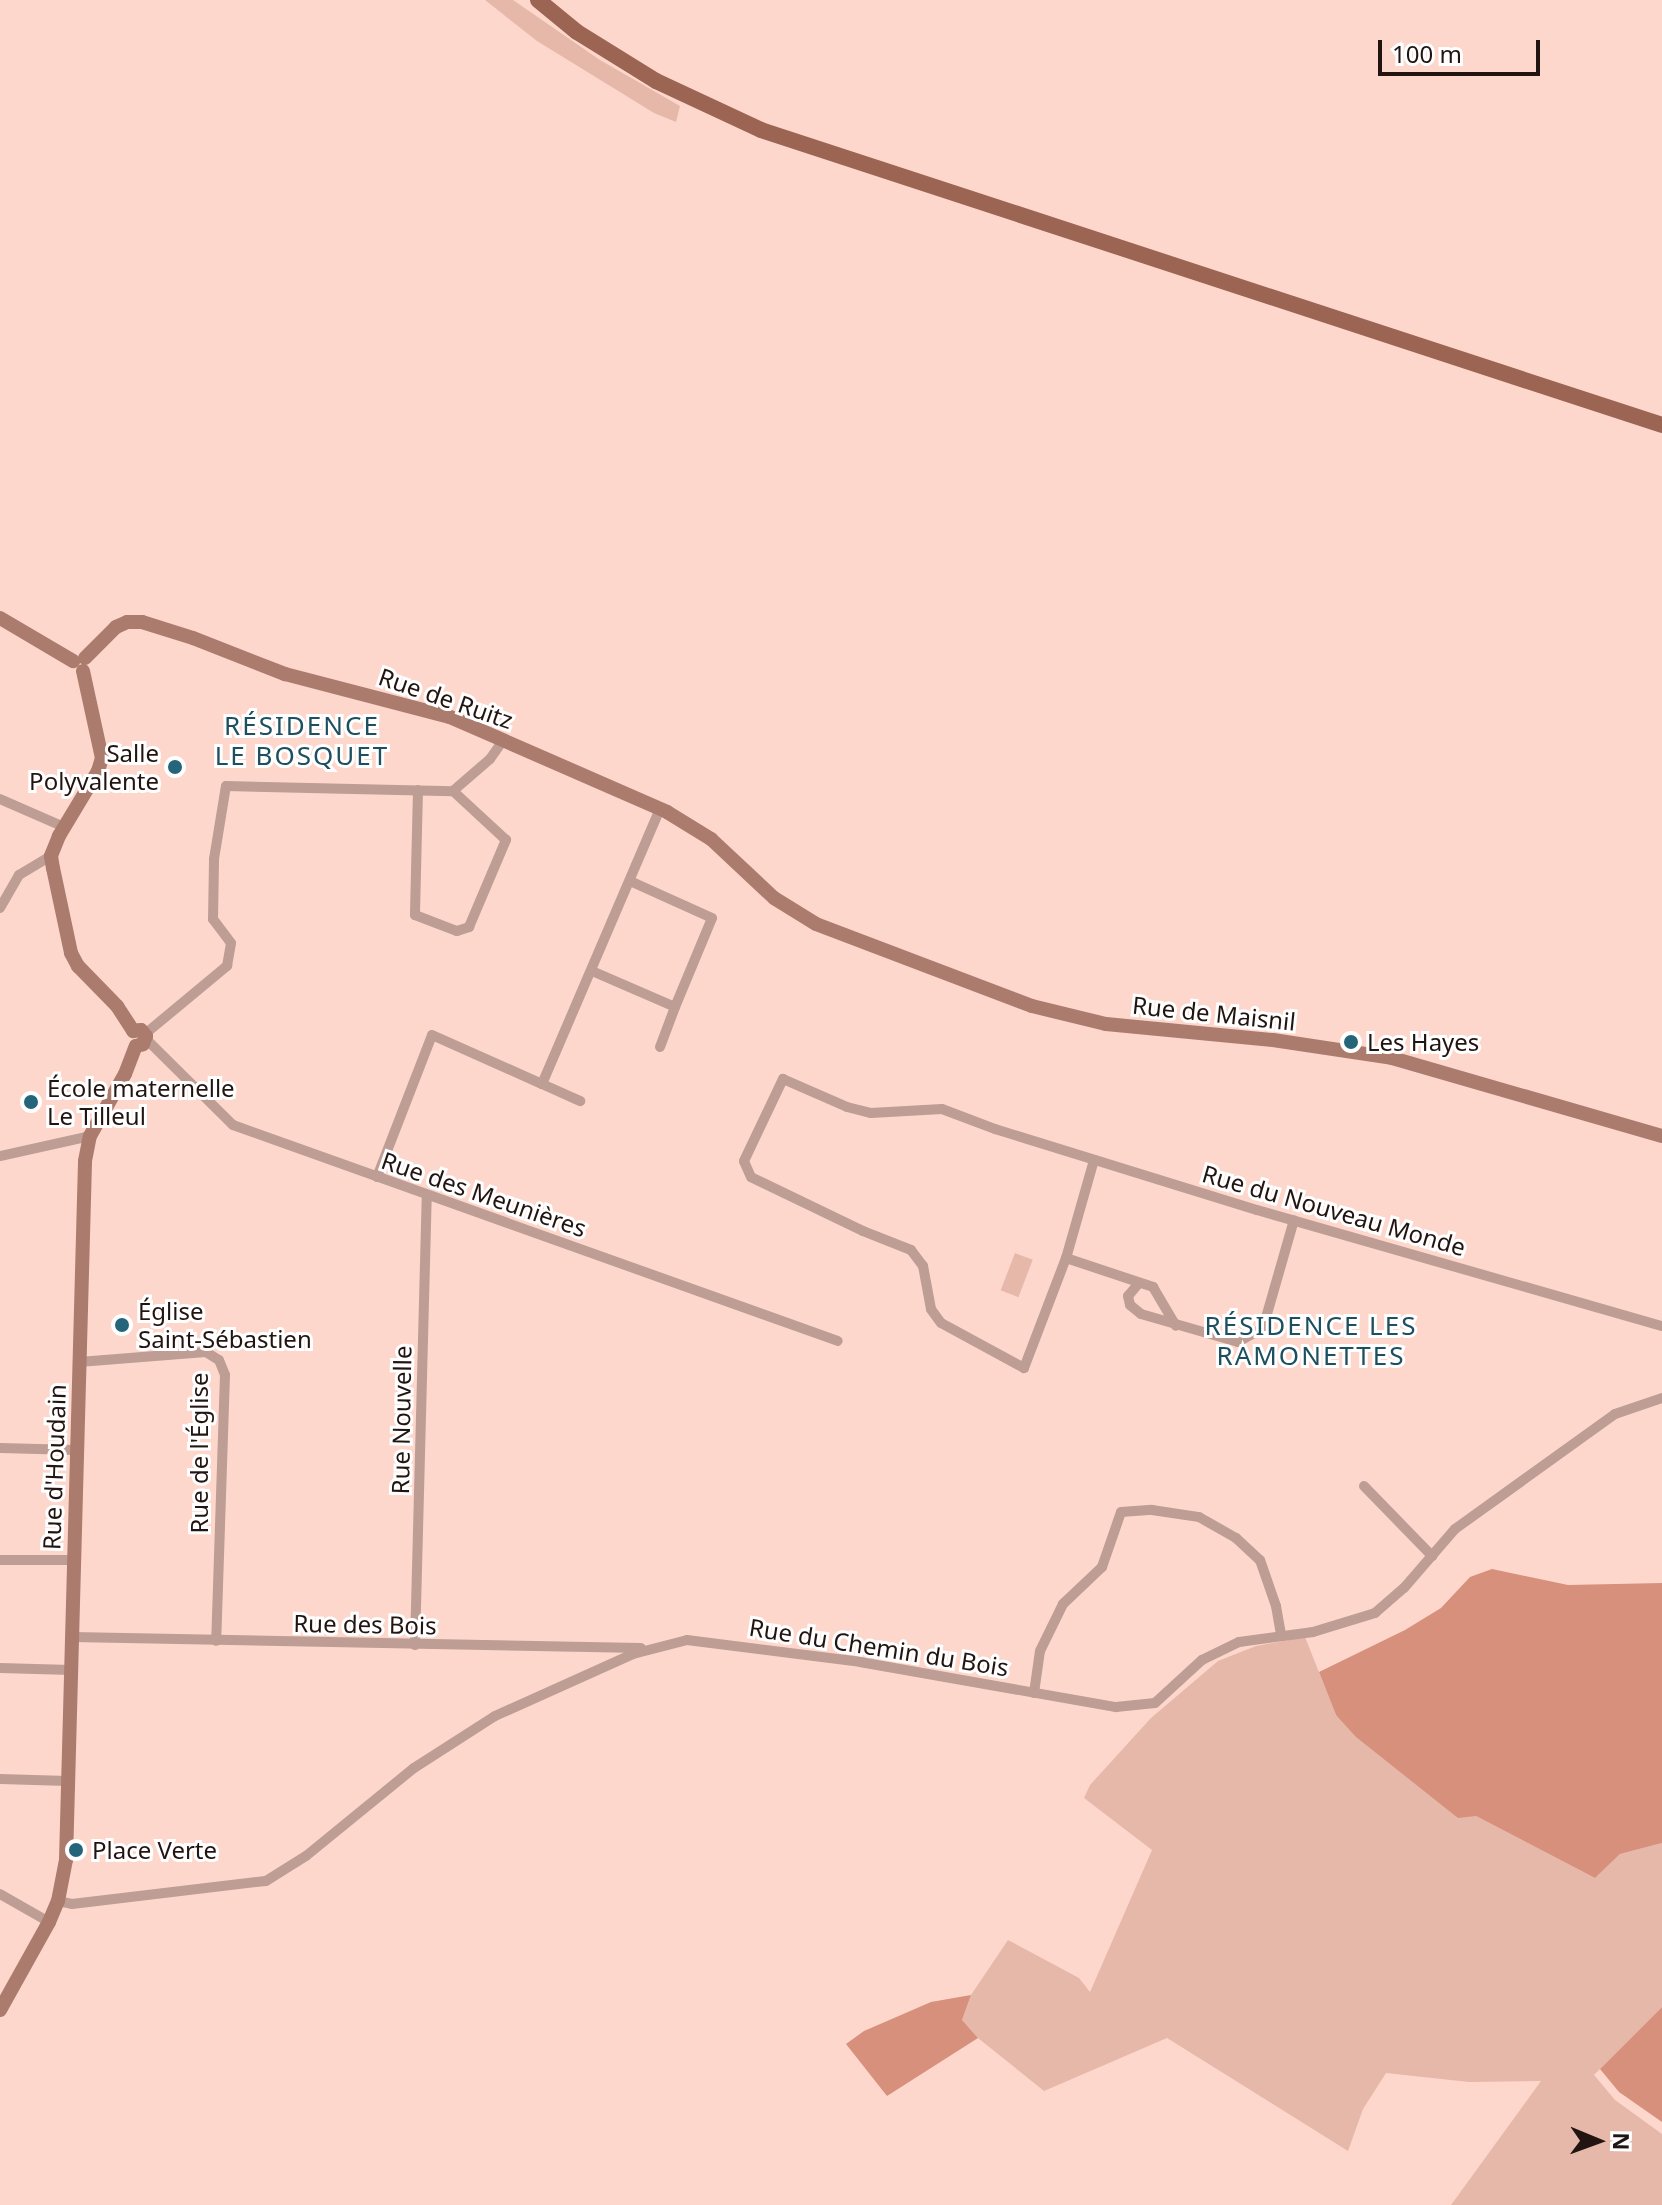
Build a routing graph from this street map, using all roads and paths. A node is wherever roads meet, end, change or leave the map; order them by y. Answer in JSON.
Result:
{"nodes":[{"id":1,"x":538,"y":0,"type":"edge"},
{"id":2,"x":1662,"y":425,"type":"edge"},
{"id":3,"x":0,"y":618,"type":"edge"},
{"id":4,"x":80,"y":663,"type":"junction"},
{"id":5,"x":504,"y":739,"type":"junction"},
{"id":6,"x":418,"y":790,"type":"junction"},
{"id":7,"x":453,"y":791,"type":"junction"},
{"id":8,"x":0,"y":799,"type":"edge"},
{"id":9,"x":660,"y":809,"type":"junction"},
{"id":10,"x":64,"y":827,"type":"junction"},
{"id":11,"x":51,"y":856,"type":"junction"},
{"id":12,"x":630,"y":881,"type":"junction"},
{"id":13,"x":774,"y":898,"type":"joint"},
{"id":14,"x":0,"y":908,"type":"edge"},
{"id":15,"x":592,"y":971,"type":"junction"},
{"id":16,"x":675,"y":1007,"type":"junction"},
{"id":17,"x":140,"y":1037,"type":"junction"},
{"id":18,"x":660,"y":1047,"type":"dead end"},
{"id":19,"x":542,"y":1084,"type":"junction"},
{"id":20,"x":580,"y":1101,"type":"dead end"},
{"id":21,"x":90,"y":1136,"type":"junction"},
{"id":22,"x":1662,"y":1136,"type":"edge"},
{"id":23,"x":0,"y":1156,"type":"edge"},
{"id":24,"x":1094,"y":1160,"type":"junction"},
{"id":25,"x":377,"y":1177,"type":"junction"},
{"id":26,"x":427,"y":1196,"type":"junction"},
{"id":27,"x":1294,"y":1220,"type":"junction"},
{"id":28,"x":1066,"y":1258,"type":"junction"},
{"id":29,"x":1139,"y":1283,"type":"junction"},
{"id":30,"x":1176,"y":1326,"type":"junction"},
{"id":31,"x":1662,"y":1326,"type":"edge"},
{"id":32,"x":838,"y":1341,"type":"dead end"},
{"id":33,"x":79,"y":1362,"type":"junction"},
{"id":34,"x":1662,"y":1398,"type":"edge"},
{"id":35,"x":0,"y":1448,"type":"edge"},
{"id":36,"x":77,"y":1450,"type":"junction"},
{"id":37,"x":1364,"y":1486,"type":"dead end"},
{"id":38,"x":1432,"y":1556,"type":"junction"},
{"id":39,"x":0,"y":1560,"type":"edge"},
{"id":40,"x":74,"y":1560,"type":"junction"},
{"id":41,"x":1281,"y":1634,"type":"junction"},
{"id":42,"x":72,"y":1637,"type":"junction"},
{"id":43,"x":216,"y":1641,"type":"junction"},
{"id":44,"x":415,"y":1645,"type":"junction"},
{"id":45,"x":657,"y":1647,"type":"junction"},
{"id":46,"x":0,"y":1668,"type":"edge"},
{"id":47,"x":71,"y":1670,"type":"junction"},
{"id":48,"x":1034,"y":1693,"type":"junction"},
{"id":49,"x":0,"y":1779,"type":"edge"},
{"id":50,"x":68,"y":1781,"type":"junction"},
{"id":51,"x":0,"y":1894,"type":"edge"},
{"id":52,"x":58,"y":1901,"type":"junction"},
{"id":53,"x":49,"y":1922,"type":"junction"},
{"id":54,"x":0,"y":2010,"type":"edge"}],
"edges":[{"from":1,"to":2,"type":"main road"},
{"from":3,"to":4,"type":"street"},
{"from":4,"to":5,"type":"street","name":"Rue de Ruitz"},
{"from":4,"to":10,"type":"street"},
{"from":5,"to":7,"type":"street"},
{"from":5,"to":9,"type":"street","name":"Rue de Ruitz"},
{"from":6,"to":7,"type":"street"},
{"from":6,"to":7,"type":"street"},
{"from":6,"to":17,"type":"street"},
{"from":8,"to":10,"type":"street"},
{"from":9,"to":12,"type":"street"},
{"from":9,"to":13,"type":"street","name":"Rue de Ruitz"},
{"from":10,"to":11,"type":"street"},
{"from":11,"to":14,"type":"street"},
{"from":11,"to":17,"type":"street"},
{"from":12,"to":15,"type":"street"},
{"from":12,"to":16,"type":"street"},
{"from":13,"to":22,"type":"street","name":"Rue de Maisnil"},
{"from":15,"to":16,"type":"street"},
{"from":15,"to":19,"type":"street"},
{"from":16,"to":18,"type":"street"},
{"from":17,"to":21,"type":"street","name":"Rue d'Houdain"},
{"from":17,"to":25,"type":"street","name":"Rue des Meunières"},
{"from":19,"to":20,"type":"street"},
{"from":19,"to":25,"type":"street"},
{"from":21,"to":23,"type":"street"},
{"from":21,"to":33,"type":"street","name":"Rue d'Houdain"},
{"from":24,"to":27,"type":"street","name":"Rue du Nouveau Monde"},
{"from":24,"to":28,"type":"street"},
{"from":24,"to":28,"type":"street","name":"Rue du Nouveau Monde"},
{"from":25,"to":26,"type":"street","name":"Rue des Meunières"},
{"from":26,"to":32,"type":"street","name":"Rue des Meunières"},
{"from":26,"to":44,"type":"street","name":"Rue Nouvelle"},
{"from":27,"to":30,"type":"street"},
{"from":27,"to":31,"type":"street","name":"Rue du Nouveau Monde"},
{"from":28,"to":29,"type":"street"},
{"from":29,"to":30,"type":"street"},
{"from":29,"to":30,"type":"street"},
{"from":33,"to":36,"type":"street","name":"Rue d'Houdain"},
{"from":33,"to":43,"type":"street","name":"Rue de l'Église"},
{"from":34,"to":38,"type":"street","name":"Rue du Chemin du Bois"},
{"from":35,"to":36,"type":"street"},
{"from":36,"to":40,"type":"street","name":"Rue d'Houdain"},
{"from":37,"to":38,"type":"street"},
{"from":38,"to":41,"type":"street","name":"Rue du Chemin du Bois"},
{"from":39,"to":40,"type":"street"},
{"from":40,"to":42,"type":"street","name":"Rue d'Houdain"},
{"from":41,"to":48,"type":"street","name":"Rue du Chemin du Bois"},
{"from":41,"to":48,"type":"street"},
{"from":42,"to":43,"type":"street","name":"Rue des Bois"},
{"from":42,"to":47,"type":"street","name":"Rue d'Houdain"},
{"from":43,"to":44,"type":"street","name":"Rue des Bois"},
{"from":44,"to":45,"type":"street","name":"Rue des Bois"},
{"from":45,"to":48,"type":"street","name":"Rue du Chemin du Bois"},
{"from":45,"to":52,"type":"street","name":"Rue du Chemin du Bois"},
{"from":46,"to":47,"type":"street"},
{"from":47,"to":50,"type":"street","name":"Rue d'Houdain"},
{"from":49,"to":50,"type":"street"},
{"from":50,"to":52,"type":"street","name":"Rue d'Houdain"},
{"from":51,"to":53,"type":"street"},
{"from":52,"to":53,"type":"street","name":"Rue d'Houdain"},
{"from":53,"to":54,"type":"street","name":"Rue d'Houdain"}]}
